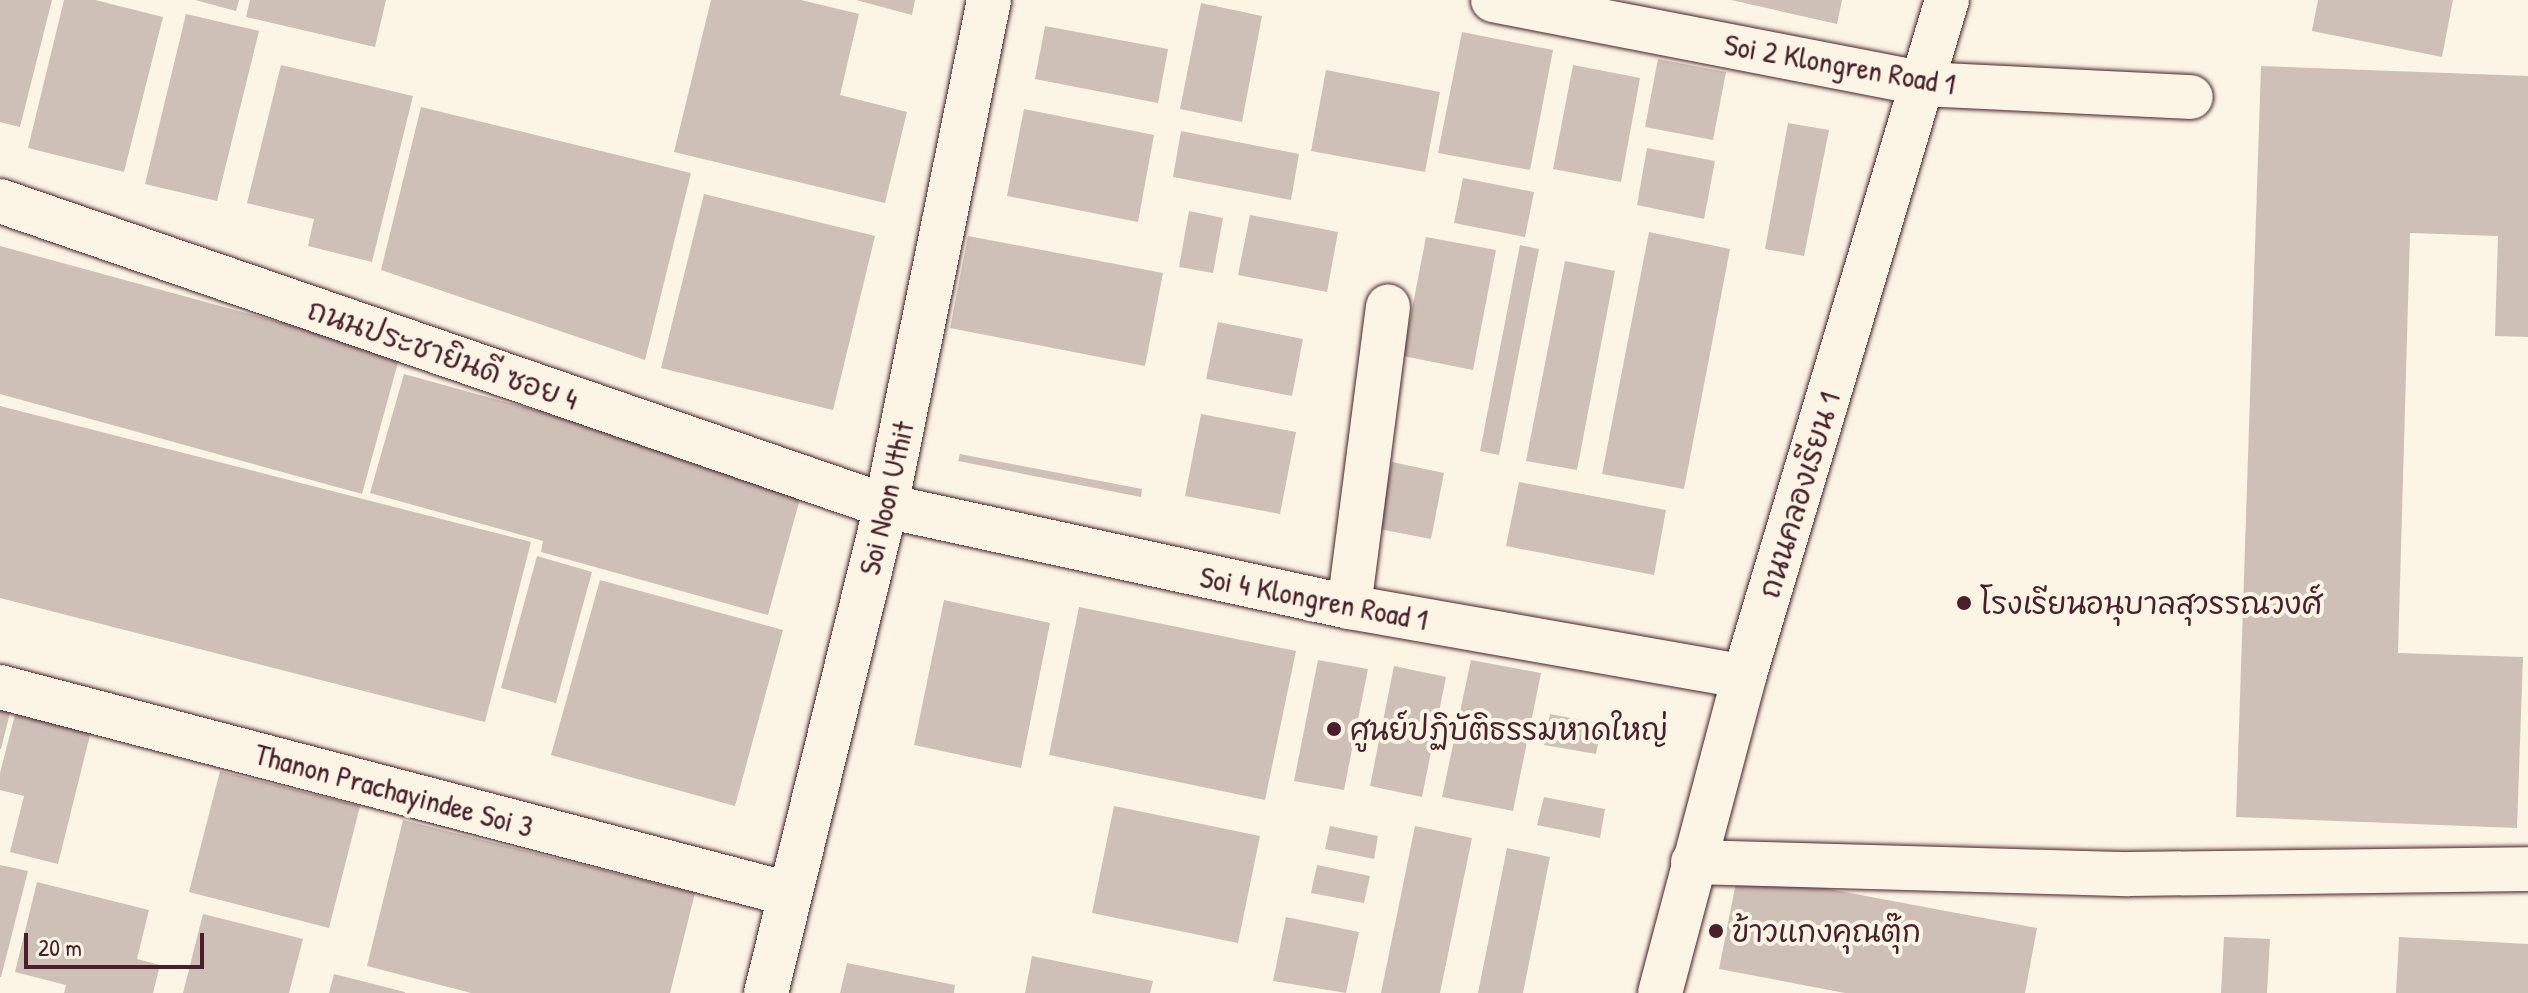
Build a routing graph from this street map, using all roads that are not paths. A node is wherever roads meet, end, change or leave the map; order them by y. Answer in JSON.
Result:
{"nodes":[{"id":1,"x":989,"y":0,"type":"edge"},
{"id":2,"x":1493,"y":0,"type":"edge"},
{"id":3,"x":1947,"y":0,"type":"edge"},
{"id":4,"x":1924,"y":84,"type":"junction"},
{"id":5,"x":2191,"y":97,"type":"dead end"},
{"id":6,"x":0,"y":201,"type":"edge"},
{"id":7,"x":1388,"y":307,"type":"dead end"},
{"id":8,"x":886,"y":506,"type":"junction"},
{"id":9,"x":1349,"y":607,"type":"junction"},
{"id":10,"x":1744,"y":677,"type":"junction"},
{"id":11,"x":0,"y":687,"type":"edge"},
{"id":12,"x":1693,"y":862,"type":"junction"},
{"id":13,"x":2528,"y":869,"type":"edge"},
{"id":14,"x":789,"y":894,"type":"junction"},
{"id":15,"x":766,"y":993,"type":"edge"},
{"id":16,"x":1660,"y":993,"type":"edge"}],
"edges":[{"from":1,"to":8,"type":"street","name":"Soi Noon Uthit"},
{"from":2,"to":4,"type":"street","name":"Soi 2 Klongren Road 1"},
{"from":3,"to":4,"type":"street","name":"ถนนคลองเรียน 1"},
{"from":4,"to":5,"type":"street","name":"Soi 2 Klongren Road 1"},
{"from":4,"to":10,"type":"street","name":"ถนนคลองเรียน 1"},
{"from":6,"to":8,"type":"street","name":"ถนนประชายินดี ซอย 4"},
{"from":7,"to":9,"type":"street"},
{"from":8,"to":9,"type":"street","name":"Soi 4 Klongren Road 1"},
{"from":8,"to":14,"type":"street","name":"Soi Noon Uthit"},
{"from":9,"to":10,"type":"street","name":"Soi 4 Klongren Road 1"},
{"from":10,"to":12,"type":"street","name":"ถนนคลองเรียน 1"},
{"from":11,"to":14,"type":"street","name":"Thanon Prachayindee Soi 3"},
{"from":12,"to":13,"type":"street"},
{"from":12,"to":16,"type":"street","name":"ถนนคลองเรียน 1"},
{"from":14,"to":15,"type":"street","name":"Soi Noon Uthit"}]}
